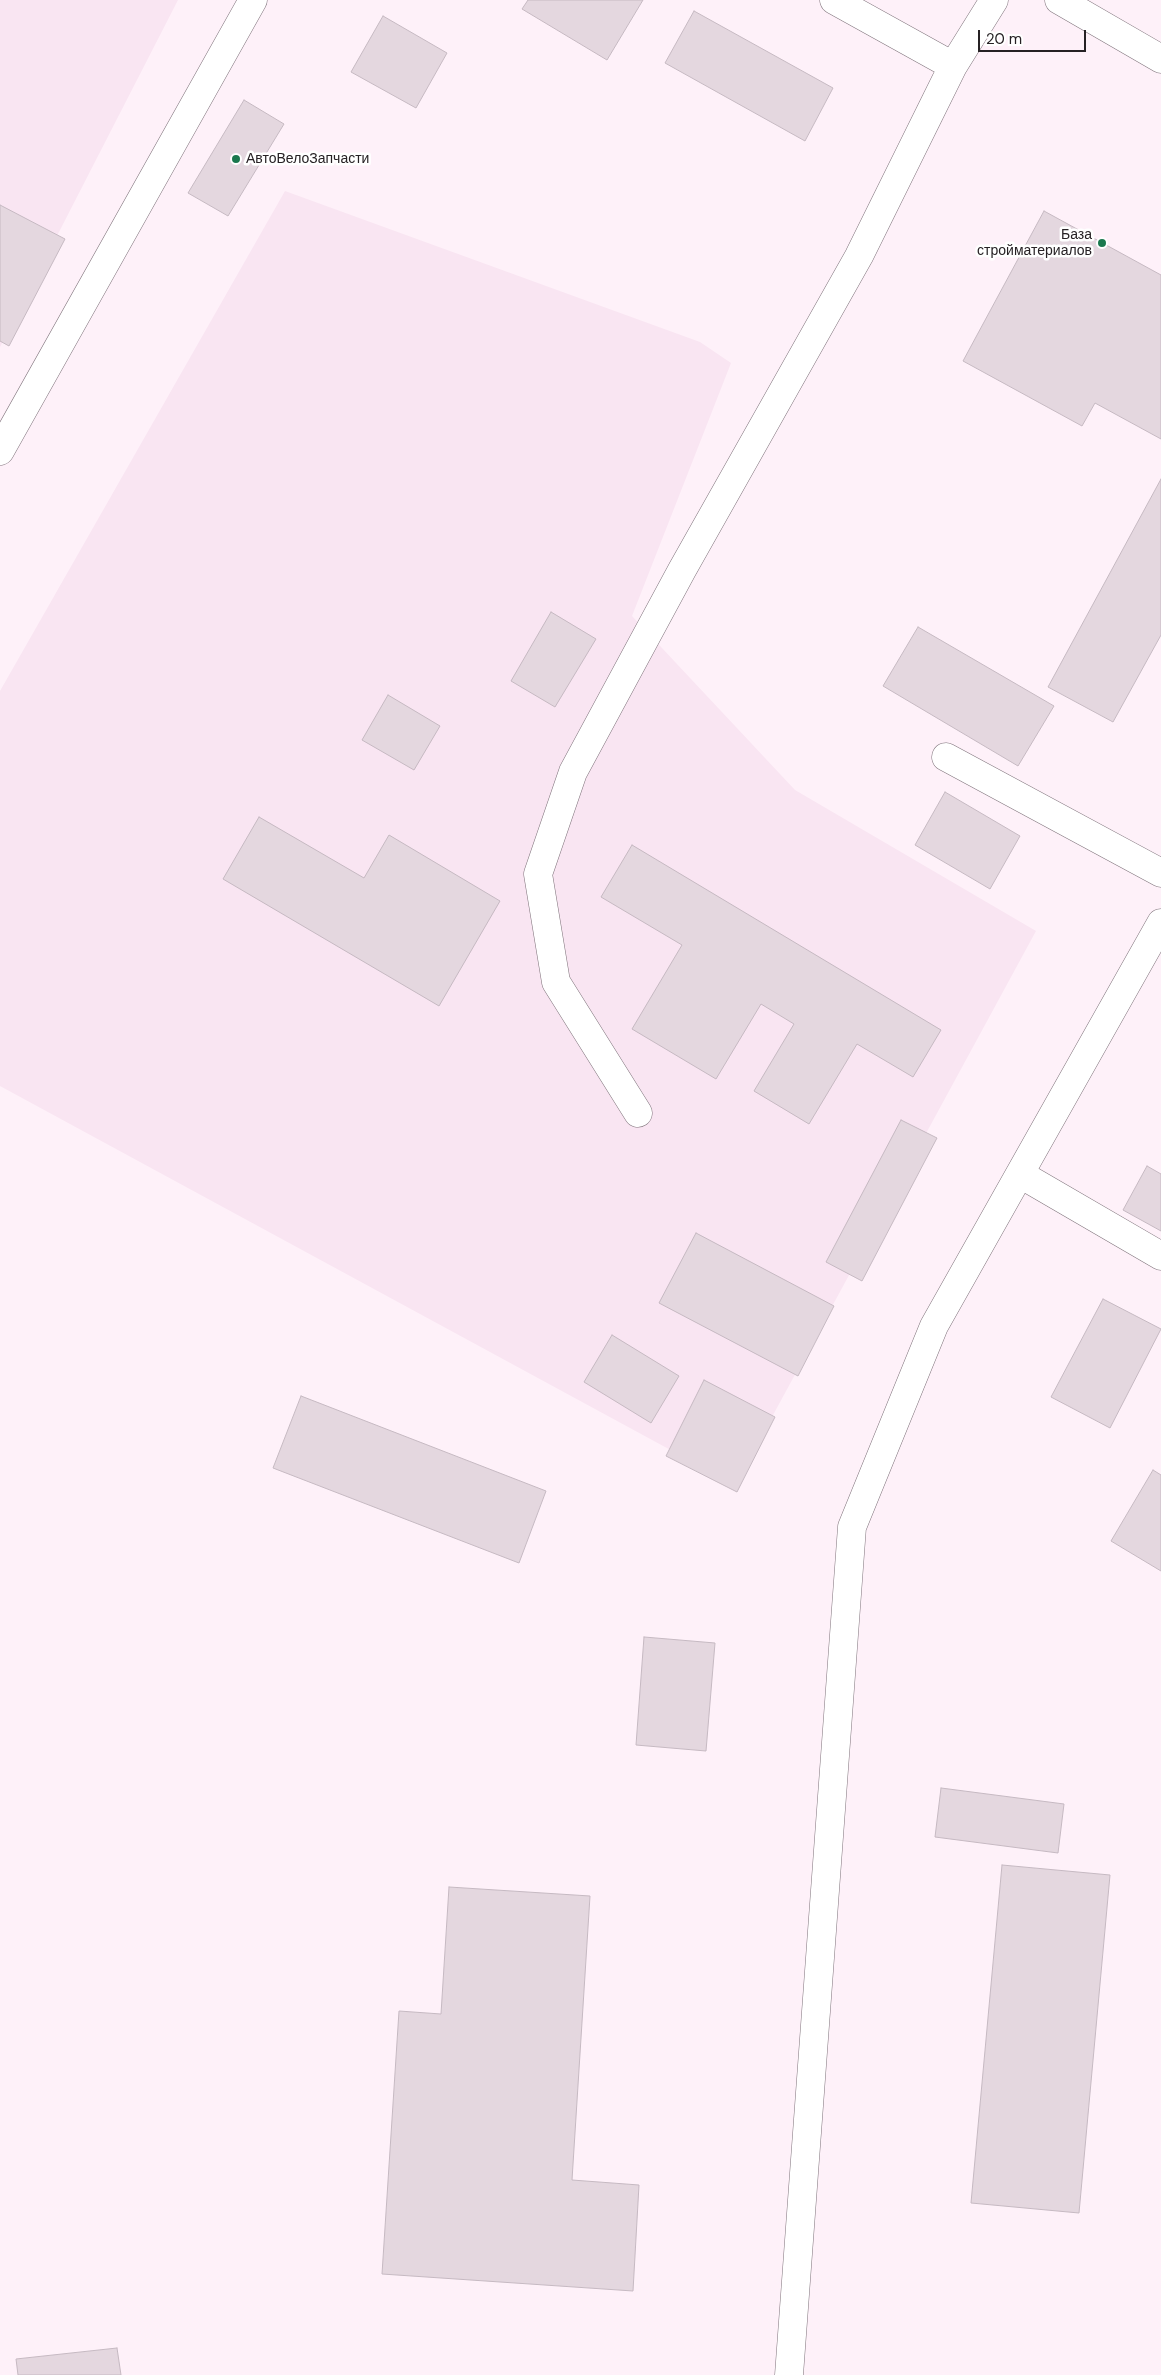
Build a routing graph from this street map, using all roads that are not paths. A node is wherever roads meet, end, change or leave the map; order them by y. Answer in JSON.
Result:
{"nodes":[{"id":1,"x":253,"y":0,"type":"edge"},
{"id":2,"x":834,"y":0,"type":"edge"},
{"id":3,"x":994,"y":0,"type":"edge"},
{"id":4,"x":1059,"y":0,"type":"edge"},
{"id":5,"x":1161,"y":59,"type":"edge"},
{"id":6,"x":953,"y":66,"type":"junction"},
{"id":7,"x":0,"y":451,"type":"edge"},
{"id":8,"x":946,"y":757,"type":"dead end"},
{"id":9,"x":1161,"y":873,"type":"edge"},
{"id":10,"x":1161,"y":923,"type":"edge"},
{"id":11,"x":638,"y":1113,"type":"dead end"},
{"id":12,"x":1020,"y":1174,"type":"junction"},
{"id":13,"x":1161,"y":1256,"type":"edge"},
{"id":14,"x":789,"y":2375,"type":"edge"}],
"edges":[{"from":1,"to":7,"type":"street"},
{"from":2,"to":6,"type":"street"},
{"from":3,"to":6,"type":"street"},
{"from":4,"to":5,"type":"street"},
{"from":6,"to":11,"type":"street"},
{"from":8,"to":9,"type":"street"},
{"from":10,"to":12,"type":"street"},
{"from":12,"to":13,"type":"street"},
{"from":12,"to":14,"type":"street"}]}
